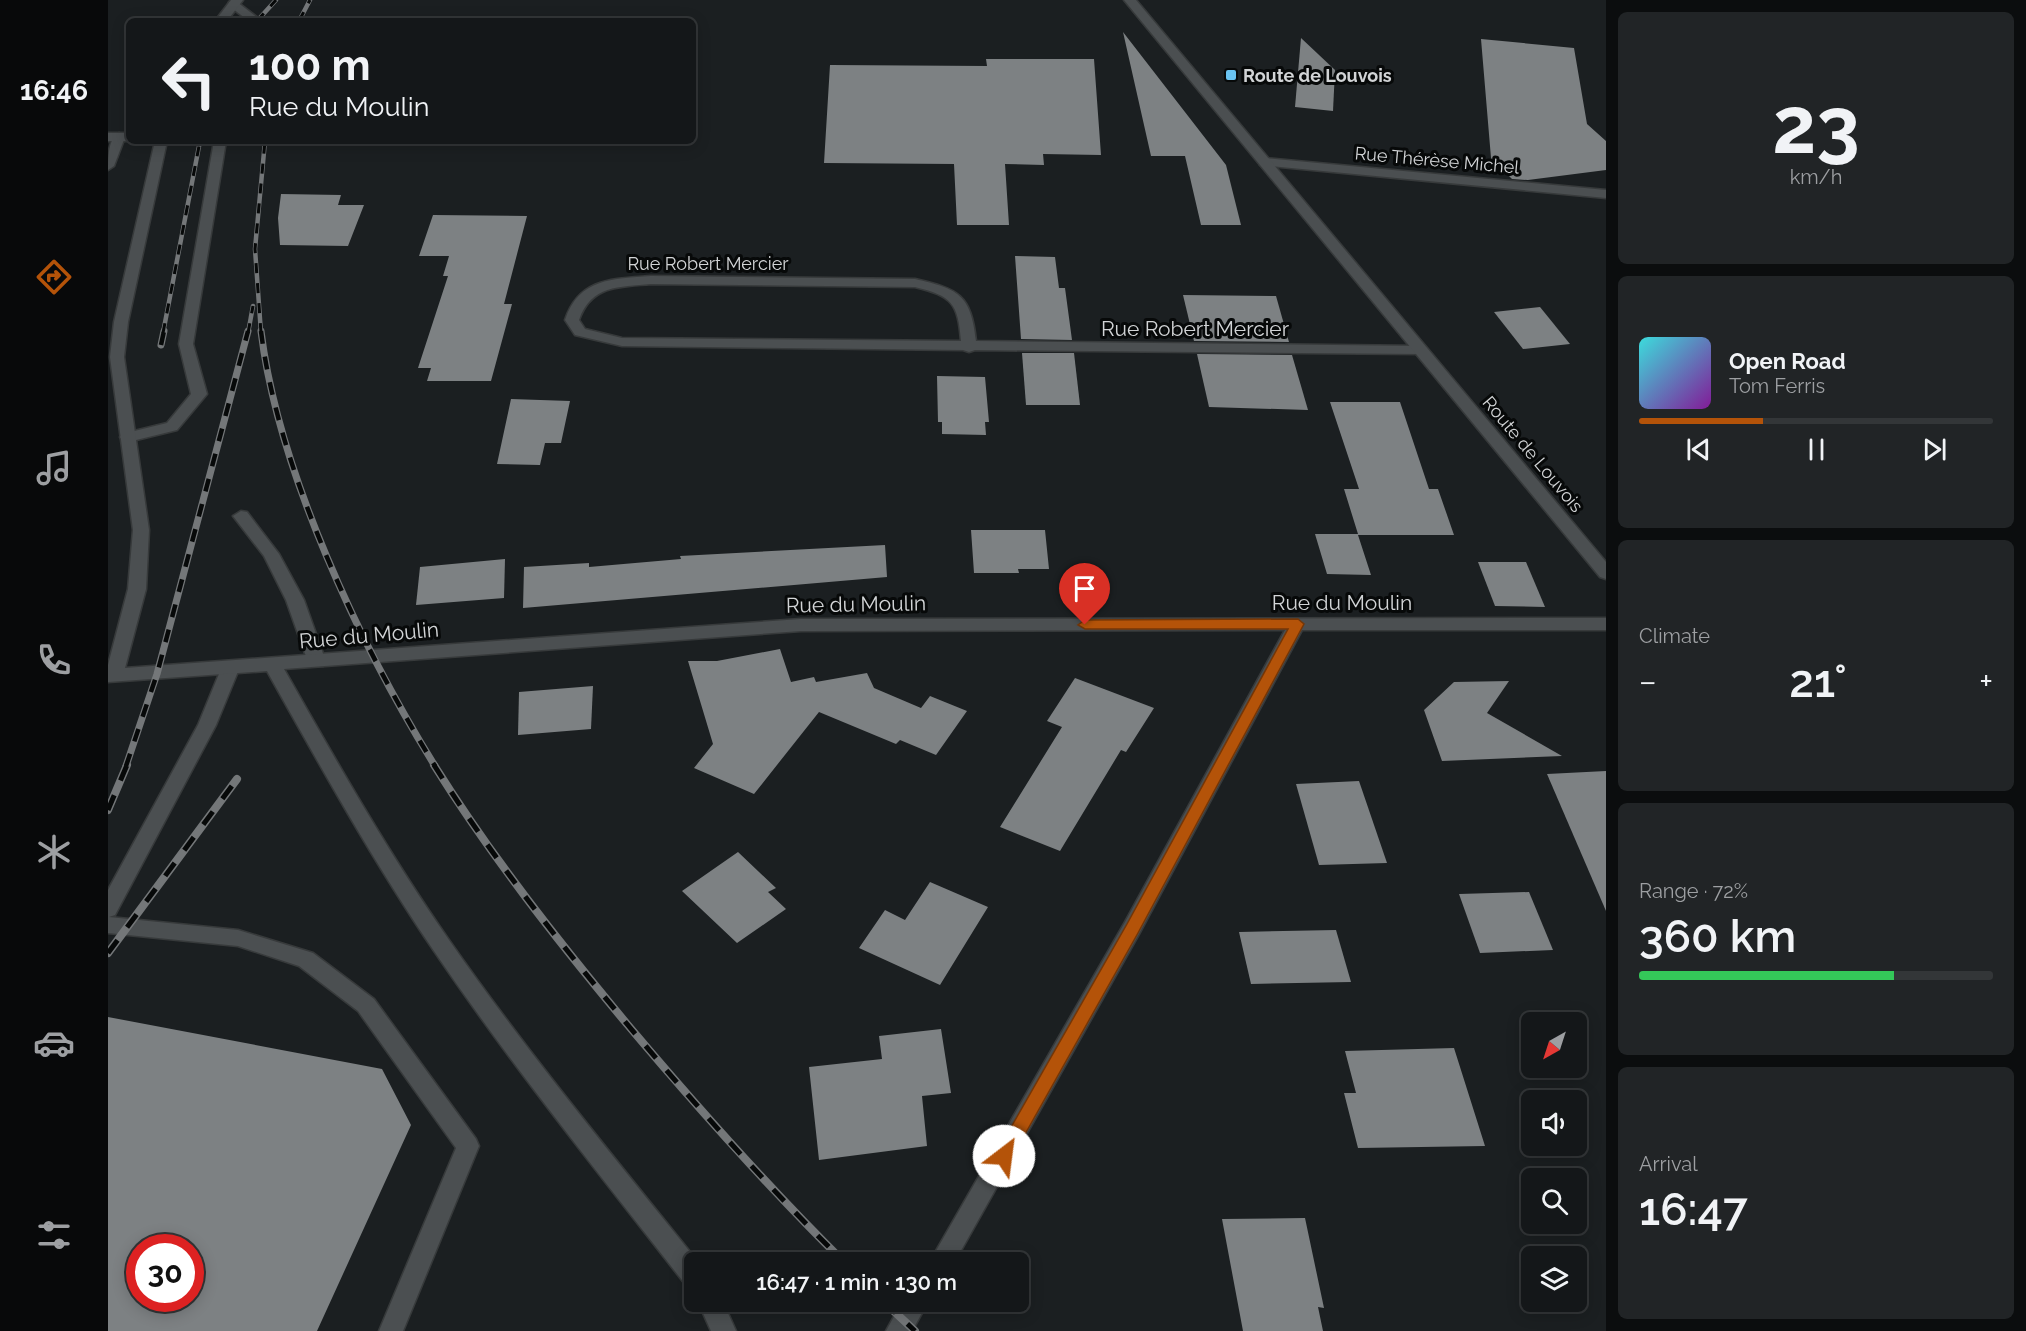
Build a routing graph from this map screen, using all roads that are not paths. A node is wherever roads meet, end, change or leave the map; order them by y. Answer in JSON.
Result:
{"nodes":[{"id":1,"x":1130,"y":0,"type":"edge"},
{"id":2,"x":235,"y":2,"type":"edge"},
{"id":3,"x":223,"y":18,"type":"edge"},
{"id":4,"x":253,"y":18,"type":"edge"},
{"id":5,"x":119,"y":137,"type":"edge"},
{"id":6,"x":160,"y":144,"type":"edge"},
{"id":7,"x":219,"y":144,"type":"edge"},
{"id":8,"x":1265,"y":162,"type":"junction"},
{"id":9,"x":108,"y":166,"type":"edge"},
{"id":10,"x":1606,"y":194,"type":"edge"},
{"id":11,"x":969,"y":348,"type":"junction"},
{"id":12,"x":1421,"y":350,"type":"junction"},
{"id":13,"x":128,"y":437,"type":"junction"},
{"id":14,"x":241,"y":516,"type":"dead end"},
{"id":15,"x":1606,"y":573,"type":"edge"},
{"id":16,"x":1298,"y":624,"type":"junction"},
{"id":17,"x":1606,"y":624,"type":"edge"},
{"id":18,"x":317,"y":662,"type":"junction"},
{"id":19,"x":273,"y":666,"type":"junction"},
{"id":20,"x":230,"y":669,"type":"junction"},
{"id":21,"x":111,"y":676,"type":"edge"},
{"id":22,"x":108,"y":909,"type":"edge"},
{"id":23,"x":108,"y":925,"type":"edge"},
{"id":24,"x":947,"y":1252,"type":"edge"},
{"id":25,"x":684,"y":1263,"type":"edge"},
{"id":26,"x":715,"y":1312,"type":"edge"},
{"id":27,"x":910,"y":1312,"type":"edge"},
{"id":28,"x":391,"y":1331,"type":"edge"},
{"id":29,"x":724,"y":1331,"type":"edge"},
{"id":30,"x":898,"y":1331,"type":"edge"}],
"edges":[{"from":1,"to":8,"type":"street","name":"Route de Louvois"},
{"from":2,"to":3,"type":"street"},
{"from":2,"to":4,"type":"street"},
{"from":5,"to":9,"type":"street"},
{"from":6,"to":13,"type":"street"},
{"from":7,"to":13,"type":"street"},
{"from":8,"to":10,"type":"street","name":"Rue Thérèse Michel"},
{"from":8,"to":12,"type":"street","name":"Route de Louvois"},
{"from":11,"to":11,"type":"street","name":"Rue Robert Mercier"},
{"from":11,"to":12,"type":"street","name":"Rue Robert Mercier"},
{"from":12,"to":15,"type":"street","name":"Route de Louvois"},
{"from":13,"to":21,"type":"street"},
{"from":14,"to":18,"type":"street"},
{"from":16,"to":17,"type":"street","name":"Rue du Moulin"},
{"from":16,"to":18,"type":"street","name":"Rue du Moulin"},
{"from":16,"to":24,"type":"street"},
{"from":18,"to":19,"type":"street","name":"Rue du Moulin"},
{"from":19,"to":20,"type":"street","name":"Rue du Moulin"},
{"from":19,"to":25,"type":"street"},
{"from":20,"to":21,"type":"street","name":"Rue du Moulin"},
{"from":20,"to":22,"type":"street"},
{"from":23,"to":28,"type":"street"},
{"from":26,"to":29,"type":"street"},
{"from":27,"to":30,"type":"street"}]}
